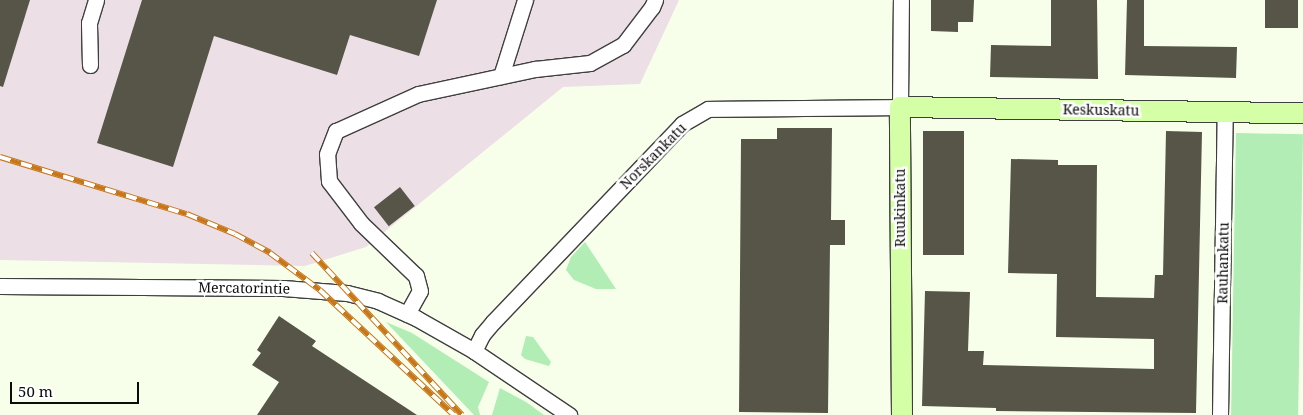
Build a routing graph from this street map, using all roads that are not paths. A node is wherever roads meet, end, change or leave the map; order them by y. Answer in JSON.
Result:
{"nodes":[{"id":1,"x":96,"y":0,"type":"edge"},
{"id":2,"x":526,"y":0,"type":"edge"},
{"id":3,"x":655,"y":0,"type":"edge"},
{"id":4,"x":901,"y":0,"type":"edge"},
{"id":5,"x":90,"y":65,"type":"dead end"},
{"id":6,"x":501,"y":76,"type":"junction"},
{"id":7,"x":900,"y":107,"type":"junction"},
{"id":8,"x":1225,"y":112,"type":"junction"},
{"id":9,"x":1303,"y":113,"type":"edge"},
{"id":10,"x":0,"y":286,"type":"edge"},
{"id":11,"x":407,"y":314,"type":"junction"},
{"id":12,"x":474,"y":351,"type":"junction"},
{"id":13,"x":568,"y":415,"type":"edge"},
{"id":14,"x":902,"y":415,"type":"edge"},
{"id":15,"x":1220,"y":415,"type":"edge"}],
"edges":[{"from":1,"to":5,"type":"street"},
{"from":2,"to":6,"type":"street"},
{"from":3,"to":6,"type":"street"},
{"from":4,"to":7,"type":"street","name":"Ruukinkatu"},
{"from":6,"to":11,"type":"street"},
{"from":7,"to":8,"type":"main road","name":"Keskuskatu"},
{"from":7,"to":12,"type":"street","name":"Norskankatu"},
{"from":7,"to":14,"type":"main road","name":"Ruukinkatu"},
{"from":8,"to":9,"type":"main road","name":"Keskuskatu"},
{"from":8,"to":15,"type":"street","name":"Rauhankatu"},
{"from":10,"to":11,"type":"street","name":"Mercatorintie"},
{"from":11,"to":12,"type":"street","name":"Mercatorintie"},
{"from":12,"to":13,"type":"street","name":"Mercatorintie"}]}
